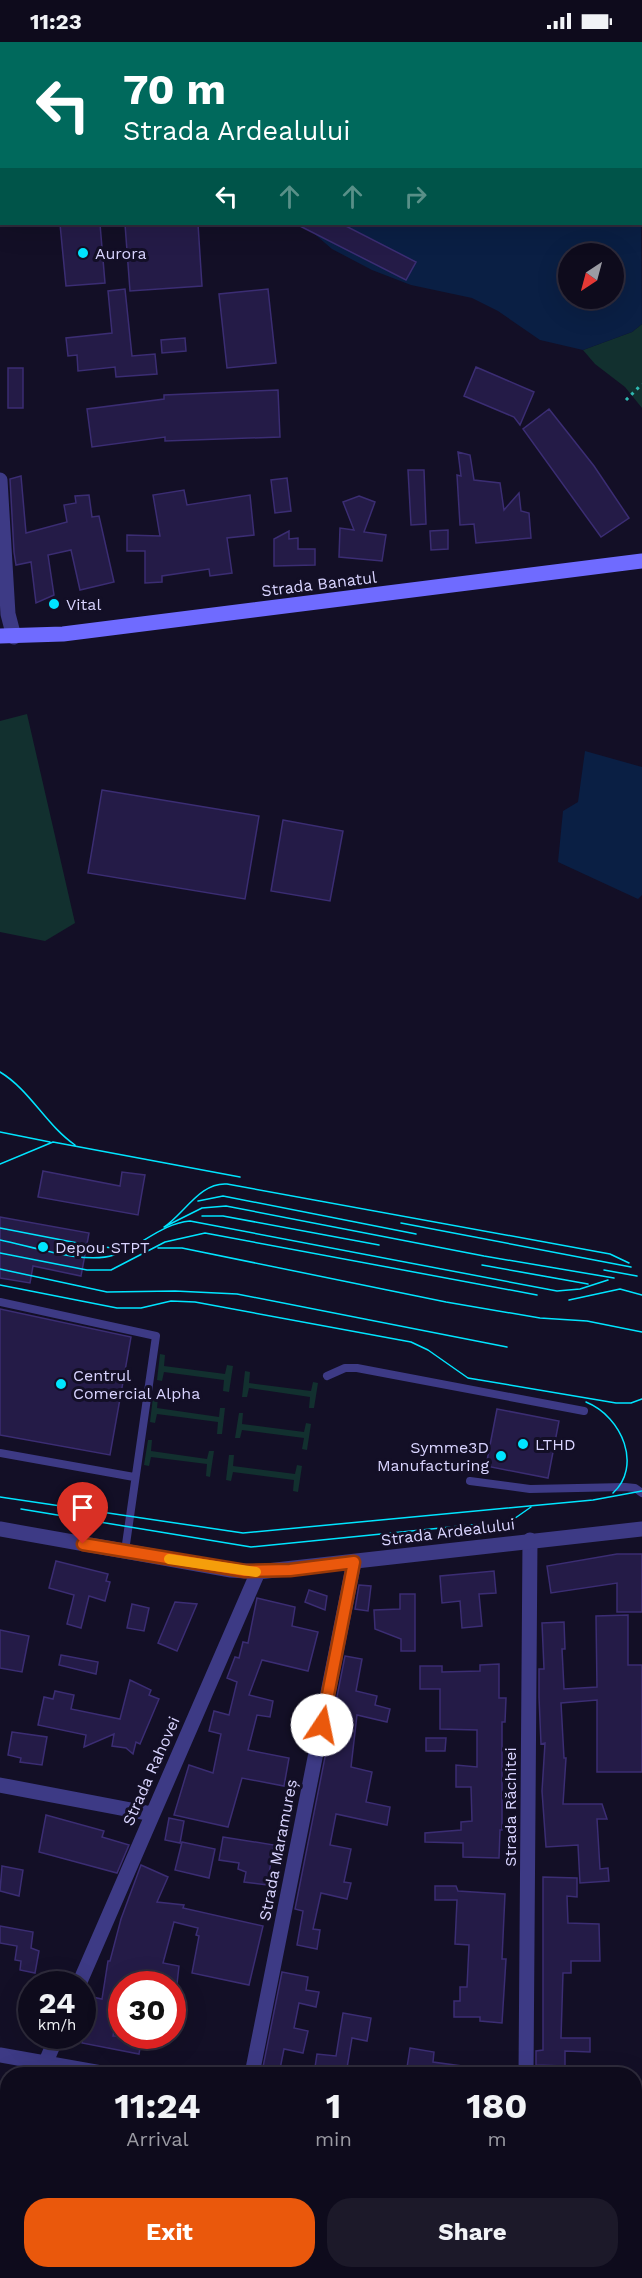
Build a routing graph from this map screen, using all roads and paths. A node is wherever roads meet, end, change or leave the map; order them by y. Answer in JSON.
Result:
{"nodes":[{"id":1,"x":642,"y":384,"type":"edge"},
{"id":2,"x":626,"y":400,"type":"dead end"},
{"id":3,"x":0,"y":480,"type":"edge"},
{"id":4,"x":642,"y":561,"type":"edge"},
{"id":5,"x":7,"y":637,"type":"edge"},
{"id":6,"x":0,"y":1302,"type":"edge"},
{"id":7,"x":327,"y":1376,"type":"dead end"},
{"id":8,"x":584,"y":1411,"type":"dead end"},
{"id":9,"x":0,"y":1454,"type":"edge"},
{"id":10,"x":134,"y":1477,"type":"junction"},
{"id":11,"x":470,"y":1481,"type":"dead end"},
{"id":12,"x":642,"y":1493,"type":"edge"},
{"id":13,"x":0,"y":1529,"type":"edge"},
{"id":14,"x":642,"y":1529,"type":"edge"},
{"id":15,"x":530,"y":1540,"type":"junction"},
{"id":16,"x":125,"y":1551,"type":"junction"},
{"id":17,"x":354,"y":1562,"type":"junction"},
{"id":18,"x":258,"y":1572,"type":"junction"},
{"id":19,"x":0,"y":1785,"type":"edge"},
{"id":20,"x":152,"y":1814,"type":"junction"},
{"id":21,"x":85,"y":1971,"type":"edge"},
{"id":22,"x":51,"y":2049,"type":"edge"},
{"id":23,"x":0,"y":2055,"type":"edge"},
{"id":24,"x":45,"y":2064,"type":"junction"},
{"id":25,"x":64,"y":2067,"type":"edge"},
{"id":26,"x":253,"y":2067,"type":"edge"},
{"id":27,"x":525,"y":2067,"type":"edge"}],
"edges":[{"from":1,"to":2,"type":"path"},
{"from":3,"to":5,"type":"street"},
{"from":4,"to":5,"type":"main road","name":"Strada Banatul"},
{"from":6,"to":10,"type":"lane"},
{"from":7,"to":8,"type":"lane"},
{"from":9,"to":10,"type":"lane"},
{"from":10,"to":16,"type":"lane"},
{"from":11,"to":12,"type":"lane"},
{"from":13,"to":16,"type":"street","name":"Strada Ardealului"},
{"from":14,"to":15,"type":"street","name":"Strada Ardealului"},
{"from":15,"to":17,"type":"street","name":"Strada Ardealului"},
{"from":15,"to":27,"type":"street","name":"Strada Răchitei"},
{"from":16,"to":18,"type":"street","name":"Strada Ardealului"},
{"from":17,"to":18,"type":"street","name":"Strada Ardealului"},
{"from":17,"to":26,"type":"street","name":"Strada Maramureș"},
{"from":18,"to":20,"type":"street","name":"Strada Rahovei"},
{"from":19,"to":20,"type":"street"},
{"from":20,"to":21,"type":"street","name":"Strada Rahovei"},
{"from":22,"to":24,"type":"street"},
{"from":23,"to":24,"type":"street"},
{"from":24,"to":25,"type":"street"}]}
